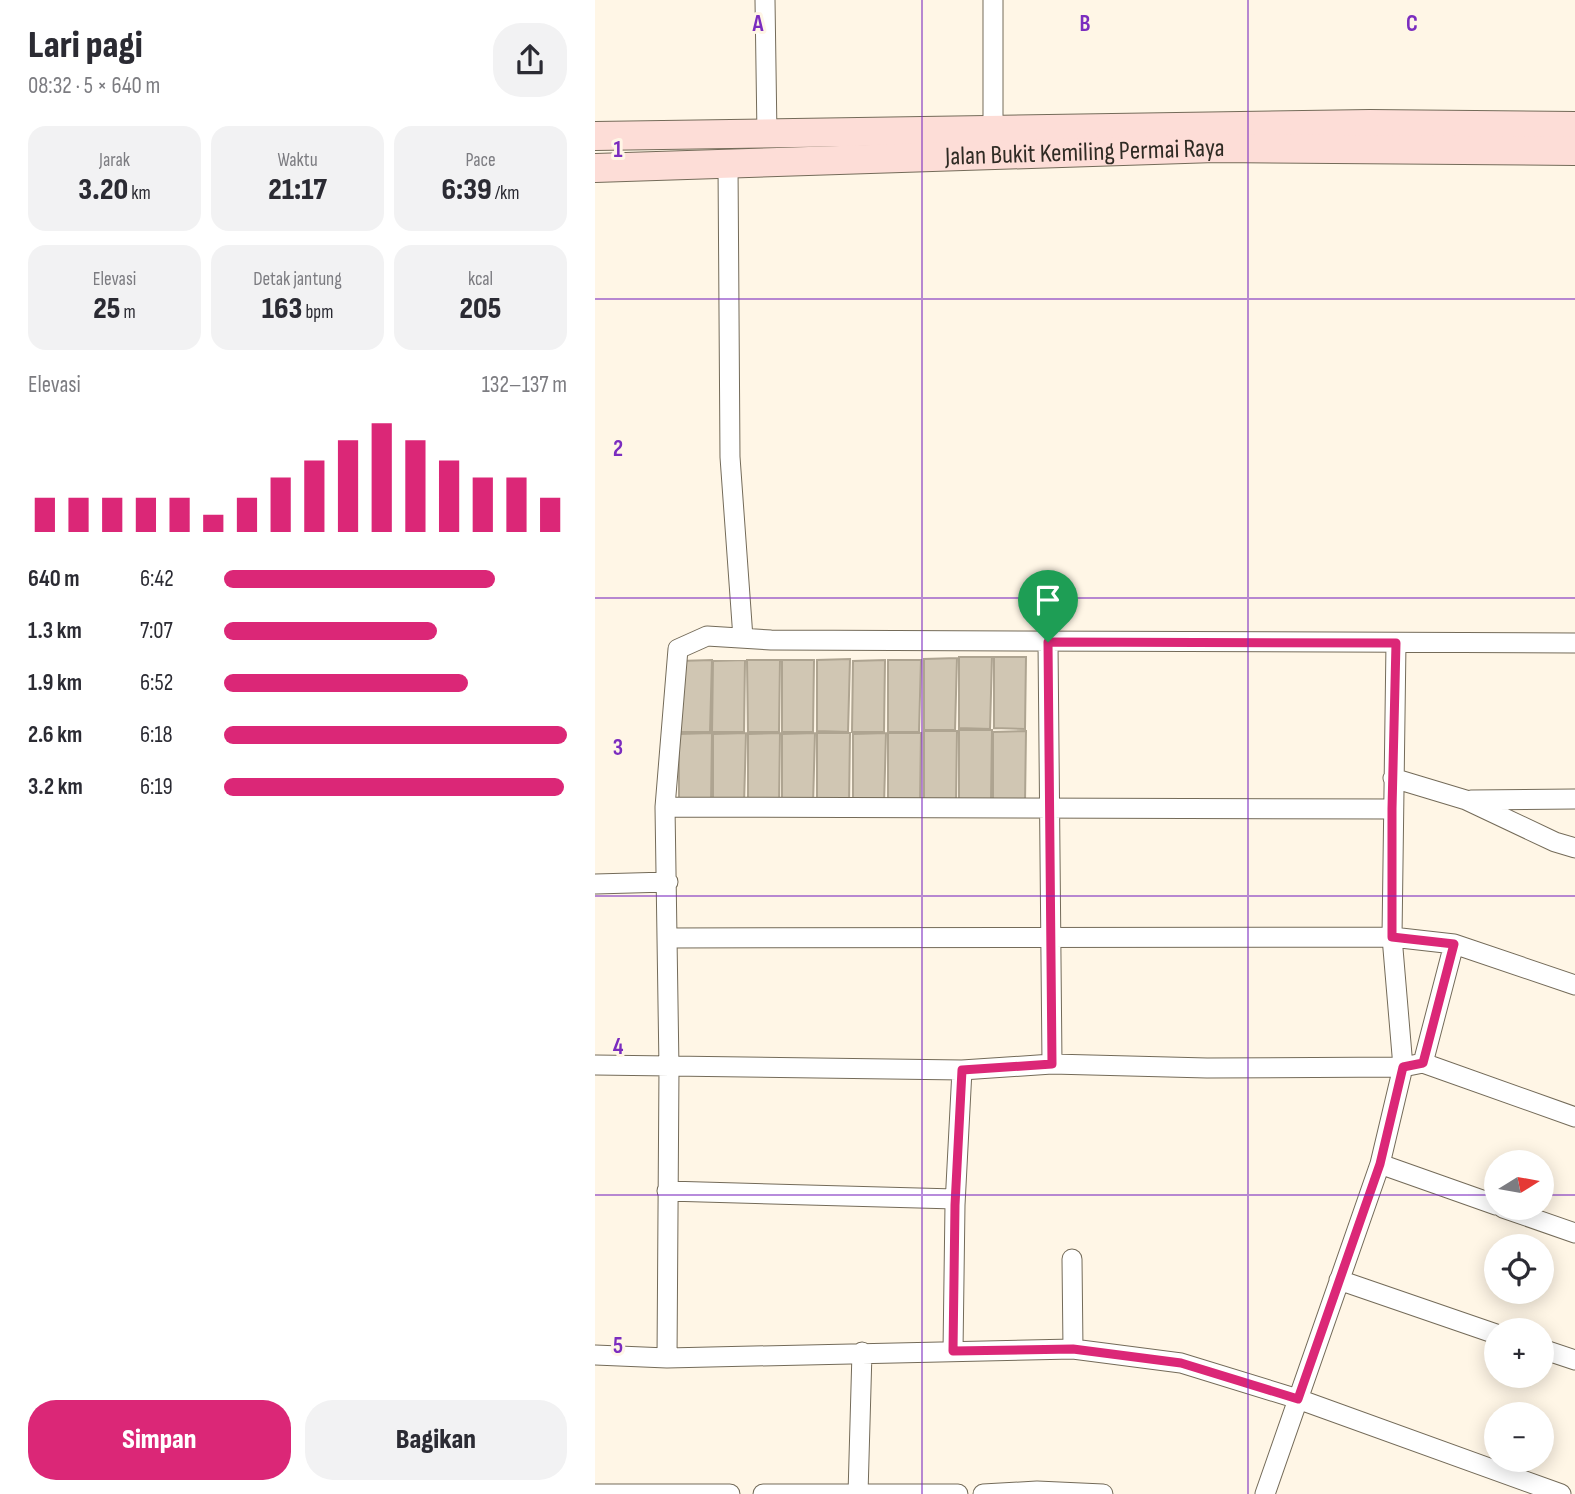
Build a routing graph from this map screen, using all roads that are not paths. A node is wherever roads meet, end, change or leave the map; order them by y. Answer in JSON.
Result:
{"nodes":[{"id":1,"x":765,"y":0,"type":"edge"},
{"id":2,"x":993,"y":0,"type":"edge"},
{"id":3,"x":1575,"y":126,"type":"edge"},
{"id":4,"x":767,"y":135,"type":"junction"},
{"id":5,"x":595,"y":136,"type":"edge"},
{"id":6,"x":993,"y":144,"type":"junction"},
{"id":7,"x":1575,"y":151,"type":"edge"},
{"id":8,"x":728,"y":165,"type":"junction"},
{"id":9,"x":595,"y":168,"type":"edge"},
{"id":10,"x":743,"y":638,"type":"junction"},
{"id":11,"x":1048,"y":642,"type":"junction"},
{"id":12,"x":1396,"y":643,"type":"junction"},
{"id":13,"x":1575,"y":643,"type":"edge"},
{"id":14,"x":1393,"y":778,"type":"junction"},
{"id":15,"x":1575,"y":799,"type":"edge"},
{"id":16,"x":1466,"y":800,"type":"junction"},
{"id":17,"x":665,"y":807,"type":"junction"},
{"id":18,"x":1048,"y":808,"type":"junction"},
{"id":19,"x":1392,"y":809,"type":"junction"},
{"id":20,"x":1575,"y":848,"type":"edge"},
{"id":21,"x":668,"y":882,"type":"junction"},
{"id":22,"x":595,"y":884,"type":"edge"},
{"id":23,"x":1392,"y":937,"type":"junction"},
{"id":24,"x":668,"y":938,"type":"junction"},
{"id":25,"x":1051,"y":938,"type":"junction"},
{"id":26,"x":1454,"y":944,"type":"junction"},
{"id":27,"x":1575,"y":985,"type":"edge"},
{"id":28,"x":1423,"y":1063,"type":"junction"},
{"id":29,"x":1052,"y":1064,"type":"junction"},
{"id":30,"x":595,"y":1065,"type":"edge"},
{"id":31,"x":1403,"y":1067,"type":"junction"},
{"id":32,"x":669,"y":1068,"type":"junction"},
{"id":33,"x":962,"y":1070,"type":"junction"},
{"id":34,"x":1575,"y":1117,"type":"edge"},
{"id":35,"x":1380,"y":1164,"type":"junction"},
{"id":36,"x":667,"y":1192,"type":"junction"},
{"id":37,"x":955,"y":1199,"type":"junction"},
{"id":38,"x":1484,"y":1201,"type":"edge"},
{"id":39,"x":1538,"y":1220,"type":"edge"},
{"id":40,"x":1575,"y":1233,"type":"edge"},
{"id":41,"x":1072,"y":1259,"type":"dead end"},
{"id":42,"x":1339,"y":1280,"type":"junction"},
{"id":43,"x":1484,"y":1330,"type":"edge"},
{"id":44,"x":1073,"y":1349,"type":"junction"},
{"id":45,"x":953,"y":1351,"type":"junction"},
{"id":46,"x":862,"y":1352,"type":"junction"},
{"id":47,"x":1554,"y":1353,"type":"edge"},
{"id":48,"x":595,"y":1354,"type":"edge"},
{"id":49,"x":667,"y":1357,"type":"junction"},
{"id":50,"x":1575,"y":1360,"type":"edge"},
{"id":51,"x":1298,"y":1399,"type":"junction"},
{"id":52,"x":634,"y":1493,"type":"edge"},
{"id":53,"x":858,"y":1493,"type":"edge"},
{"id":54,"x":1099,"y":1493,"type":"edge"},
{"id":55,"x":595,"y":1494,"type":"edge"},
{"id":56,"x":730,"y":1494,"type":"edge"},
{"id":57,"x":763,"y":1494,"type":"edge"},
{"id":58,"x":958,"y":1494,"type":"edge"},
{"id":59,"x":983,"y":1494,"type":"edge"},
{"id":60,"x":1265,"y":1494,"type":"edge"},
{"id":61,"x":1561,"y":1494,"type":"edge"}],
"edges":[{"from":1,"to":4,"type":"street"},
{"from":2,"to":6,"type":"street"},
{"from":3,"to":6,"type":"street","name":"Jalan Bukit Kemiling Permai Raya"},
{"from":4,"to":5,"type":"street","name":"Jalan Bukit Kemiling Permai Raya"},
{"from":4,"to":6,"type":"street","name":"Jalan Bukit Kemiling Permai Raya"},
{"from":6,"to":7,"type":"street","name":"Jalan Bukit Kemiling Permai Raya"},
{"from":6,"to":8,"type":"street","name":"Jalan Bukit Kemiling Permai Raya"},
{"from":8,"to":9,"type":"street","name":"Jalan Bukit Kemiling Permai Raya"},
{"from":8,"to":10,"type":"street"},
{"from":10,"to":11,"type":"street"},
{"from":10,"to":17,"type":"street"},
{"from":11,"to":12,"type":"street"},
{"from":11,"to":18,"type":"street"},
{"from":12,"to":13,"type":"street"},
{"from":12,"to":14,"type":"street"},
{"from":14,"to":16,"type":"street"},
{"from":14,"to":19,"type":"street"},
{"from":15,"to":16,"type":"street"},
{"from":16,"to":20,"type":"street"},
{"from":17,"to":18,"type":"street"},
{"from":17,"to":21,"type":"street"},
{"from":18,"to":19,"type":"street"},
{"from":18,"to":25,"type":"street"},
{"from":19,"to":23,"type":"street"},
{"from":21,"to":22,"type":"street"},
{"from":21,"to":24,"type":"street"},
{"from":23,"to":25,"type":"street"},
{"from":23,"to":26,"type":"street"},
{"from":23,"to":31,"type":"street"},
{"from":24,"to":25,"type":"street"},
{"from":24,"to":32,"type":"street"},
{"from":25,"to":29,"type":"street"},
{"from":26,"to":27,"type":"street"},
{"from":26,"to":28,"type":"street"},
{"from":28,"to":31,"type":"street"},
{"from":28,"to":34,"type":"street"},
{"from":29,"to":31,"type":"street"},
{"from":29,"to":33,"type":"street"},
{"from":30,"to":32,"type":"street"},
{"from":31,"to":35,"type":"street"},
{"from":32,"to":33,"type":"street"},
{"from":32,"to":36,"type":"street"},
{"from":33,"to":37,"type":"street"},
{"from":35,"to":38,"type":"street"},
{"from":35,"to":42,"type":"street"},
{"from":36,"to":37,"type":"street"},
{"from":36,"to":49,"type":"street"},
{"from":37,"to":45,"type":"street"},
{"from":39,"to":40,"type":"street"},
{"from":41,"to":44,"type":"street"},
{"from":42,"to":43,"type":"street"},
{"from":42,"to":51,"type":"street"},
{"from":44,"to":45,"type":"street"},
{"from":44,"to":51,"type":"street"},
{"from":45,"to":46,"type":"street"},
{"from":46,"to":49,"type":"street"},
{"from":46,"to":53,"type":"street"},
{"from":47,"to":50,"type":"street"},
{"from":48,"to":49,"type":"street"},
{"from":51,"to":60,"type":"street"},
{"from":51,"to":61,"type":"street"},
{"from":52,"to":55,"type":"street"},
{"from":52,"to":56,"type":"street"},
{"from":53,"to":57,"type":"street"},
{"from":53,"to":58,"type":"street"},
{"from":54,"to":59,"type":"street"}]}
